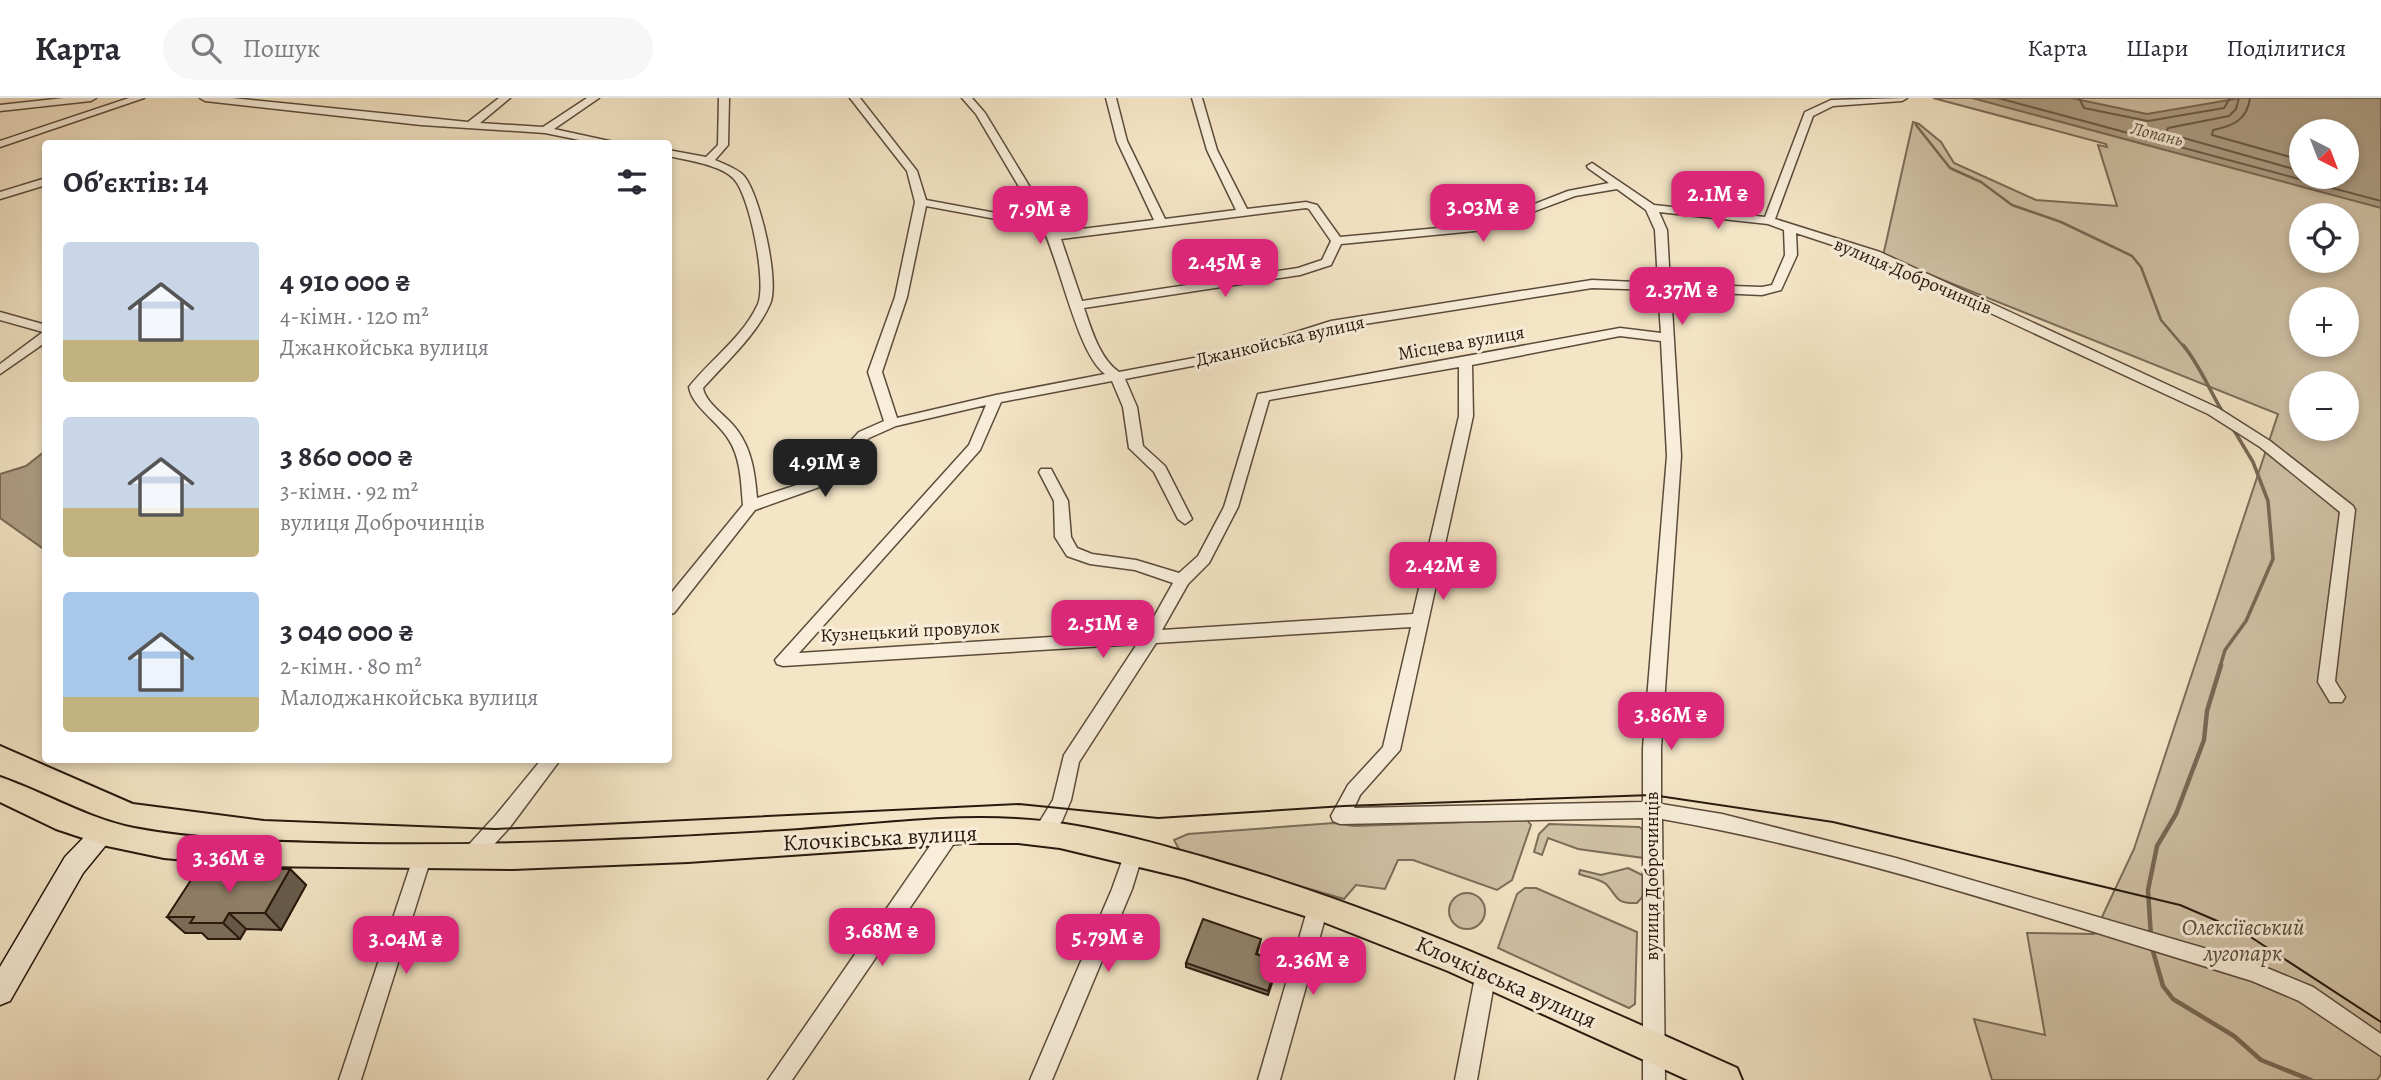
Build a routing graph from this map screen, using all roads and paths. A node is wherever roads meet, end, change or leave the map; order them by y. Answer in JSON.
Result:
{"nodes":[{"id":1,"x":91,"y":98,"type":"edge"},
{"id":2,"x":139,"y":98,"type":"edge"},
{"id":3,"x":205,"y":98,"type":"edge"},
{"id":4,"x":505,"y":98,"type":"edge"},
{"id":5,"x":594,"y":98,"type":"edge"},
{"id":6,"x":724,"y":98,"type":"edge"},
{"id":7,"x":855,"y":98,"type":"edge"},
{"id":8,"x":967,"y":98,"type":"edge"},
{"id":9,"x":1111,"y":98,"type":"edge"},
{"id":10,"x":1197,"y":98,"type":"edge"},
{"id":11,"x":1902,"y":98,"type":"edge"},
{"id":12,"x":0,"y":108,"type":"edge"},
{"id":13,"x":469,"y":125,"type":"junction"},
{"id":14,"x":545,"y":130,"type":"junction"},
{"id":15,"x":597,"y":140,"type":"edge"},
{"id":16,"x":0,"y":144,"type":"edge"},
{"id":17,"x":672,"y":154,"type":"edge"},
{"id":18,"x":709,"y":161,"type":"junction"},
{"id":19,"x":1592,"y":166,"type":"dead end"},
{"id":20,"x":42,"y":182,"type":"edge"},
{"id":21,"x":1619,"y":185,"type":"junction"},
{"id":22,"x":0,"y":196,"type":"edge"},
{"id":23,"x":920,"y":202,"type":"junction"},
{"id":24,"x":1651,"y":208,"type":"junction"},
{"id":25,"x":1243,"y":213,"type":"junction"},
{"id":26,"x":1041,"y":215,"type":"junction"},
{"id":27,"x":1769,"y":222,"type":"junction"},
{"id":28,"x":1161,"y":223,"type":"junction"},
{"id":29,"x":1790,"y":226,"type":"junction"},
{"id":30,"x":1054,"y":236,"type":"junction"},
{"id":31,"x":1337,"y":241,"type":"junction"},
{"id":32,"x":1663,"y":286,"type":"junction"},
{"id":33,"x":1078,"y":305,"type":"junction"},
{"id":34,"x":2,"y":319,"type":"edge"},
{"id":35,"x":42,"y":328,"type":"edge"},
{"id":36,"x":42,"y":338,"type":"edge"},
{"id":37,"x":1666,"y":338,"type":"junction"},
{"id":38,"x":1465,"y":362,"type":"junction"},
{"id":39,"x":0,"y":370,"type":"edge"},
{"id":40,"x":1117,"y":376,"type":"junction"},
{"id":41,"x":996,"y":399,"type":"junction"},
{"id":42,"x":892,"y":423,"type":"junction"},
{"id":43,"x":1046,"y":472,"type":"dead end"},
{"id":44,"x":750,"y":506,"type":"junction"},
{"id":45,"x":1185,"y":519,"type":"dead end"},
{"id":46,"x":1182,"y":580,"type":"junction"},
{"id":47,"x":672,"y":604,"type":"edge"},
{"id":48,"x":1420,"y":620,"type":"junction"},
{"id":49,"x":1150,"y":638,"type":"junction"},
{"id":50,"x":2336,"y":697,"type":"dead end"},
{"id":51,"x":549,"y":763,"type":"edge"},
{"id":52,"x":0,"y":789,"type":"edge"},
{"id":53,"x":1652,"y":810,"type":"junction"},
{"id":54,"x":950,"y":833,"type":"junction"},
{"id":55,"x":103,"y":834,"type":"junction"},
{"id":56,"x":1041,"y":834,"type":"junction"},
{"id":57,"x":1134,"y":853,"type":"junction"},
{"id":58,"x":470,"y":857,"type":"junction"},
{"id":59,"x":422,"y":858,"type":"junction"},
{"id":60,"x":1319,"y":904,"type":"junction"},
{"id":61,"x":1486,"y":972,"type":"junction"},
{"id":62,"x":0,"y":992,"type":"edge"},
{"id":63,"x":2381,"y":1046,"type":"edge"},
{"id":64,"x":1654,"y":1064,"type":"edge"},
{"id":65,"x":350,"y":1080,"type":"edge"},
{"id":66,"x":779,"y":1080,"type":"edge"},
{"id":67,"x":1041,"y":1080,"type":"edge"},
{"id":68,"x":1269,"y":1080,"type":"edge"},
{"id":69,"x":1466,"y":1080,"type":"edge"},
{"id":70,"x":1725,"y":1080,"type":"edge"}],
"edges":[{"from":1,"to":12,"type":"street"},
{"from":2,"to":16,"type":"street"},
{"from":3,"to":13,"type":"street"},
{"from":4,"to":13,"type":"street"},
{"from":5,"to":14,"type":"street"},
{"from":6,"to":18,"type":"street"},
{"from":7,"to":23,"type":"street"},
{"from":8,"to":26,"type":"street"},
{"from":9,"to":28,"type":"street"},
{"from":10,"to":25,"type":"street"},
{"from":11,"to":27,"type":"street"},
{"from":13,"to":14,"type":"street"},
{"from":14,"to":15,"type":"street"},
{"from":17,"to":18,"type":"street"},
{"from":18,"to":44,"type":"street"},
{"from":19,"to":21,"type":"street"},
{"from":20,"to":22,"type":"street"},
{"from":21,"to":24,"type":"street"},
{"from":21,"to":31,"type":"street"},
{"from":23,"to":26,"type":"street"},
{"from":23,"to":42,"type":"street"},
{"from":24,"to":27,"type":"street","name":"вулиця Доброчинців"},
{"from":24,"to":32,"type":"street","name":"вулиця Доброчинців"},
{"from":25,"to":28,"type":"street"},
{"from":25,"to":31,"type":"street"},
{"from":26,"to":30,"type":"street"},
{"from":27,"to":29,"type":"street","name":"вулиця Доброчинців"},
{"from":28,"to":30,"type":"street"},
{"from":29,"to":32,"type":"street","name":"Джанкойська вулиця"},
{"from":29,"to":50,"type":"street","name":"вулиця Доброчинців"},
{"from":30,"to":33,"type":"street"},
{"from":31,"to":33,"type":"street"},
{"from":32,"to":37,"type":"street","name":"вулиця Доброчинців"},
{"from":32,"to":40,"type":"street","name":"Джанкойська вулиця"},
{"from":33,"to":40,"type":"street"},
{"from":34,"to":35,"type":"street"},
{"from":36,"to":39,"type":"street"},
{"from":37,"to":38,"type":"street","name":"Місцева вулиця"},
{"from":37,"to":53,"type":"street","name":"вулиця Доброчинців"},
{"from":38,"to":46,"type":"street","name":"Місцева вулиця"},
{"from":38,"to":48,"type":"street"},
{"from":40,"to":41,"type":"street","name":"Джанкойська вулиця"},
{"from":40,"to":45,"type":"street"},
{"from":41,"to":42,"type":"street","name":"Джанкойська вулиця"},
{"from":41,"to":49,"type":"street","name":"Кузнецький провулок"},
{"from":42,"to":44,"type":"street","name":"Джанкойська вулиця"},
{"from":43,"to":46,"type":"street"},
{"from":44,"to":47,"type":"street"},
{"from":46,"to":49,"type":"street"},
{"from":48,"to":49,"type":"street","name":"Кузнецький провулок"},
{"from":48,"to":53,"type":"street"},
{"from":49,"to":56,"type":"street"},
{"from":51,"to":58,"type":"street"},
{"from":52,"to":55,"type":"main road","name":"Клочківська вулиця"},
{"from":53,"to":63,"type":"street"},
{"from":53,"to":64,"type":"street","name":"вулиця Доброчинців"},
{"from":54,"to":56,"type":"main road","name":"Клочківська вулиця"},
{"from":54,"to":58,"type":"main road","name":"Клочківська вулиця"},
{"from":54,"to":66,"type":"street"},
{"from":55,"to":59,"type":"main road","name":"Клочківська вулиця"},
{"from":55,"to":62,"type":"street"},
{"from":56,"to":57,"type":"main road","name":"Клочківська вулиця"},
{"from":57,"to":60,"type":"main road","name":"Клочківська вулиця"},
{"from":57,"to":67,"type":"street"},
{"from":58,"to":59,"type":"main road","name":"Клочківська вулиця"},
{"from":59,"to":65,"type":"street"},
{"from":60,"to":61,"type":"main road","name":"Клочківська вулиця"},
{"from":60,"to":68,"type":"street"},
{"from":61,"to":64,"type":"main road","name":"Клочківська вулиця"},
{"from":61,"to":69,"type":"street"},
{"from":64,"to":70,"type":"main road","name":"Клочківська вулиця"}]}
